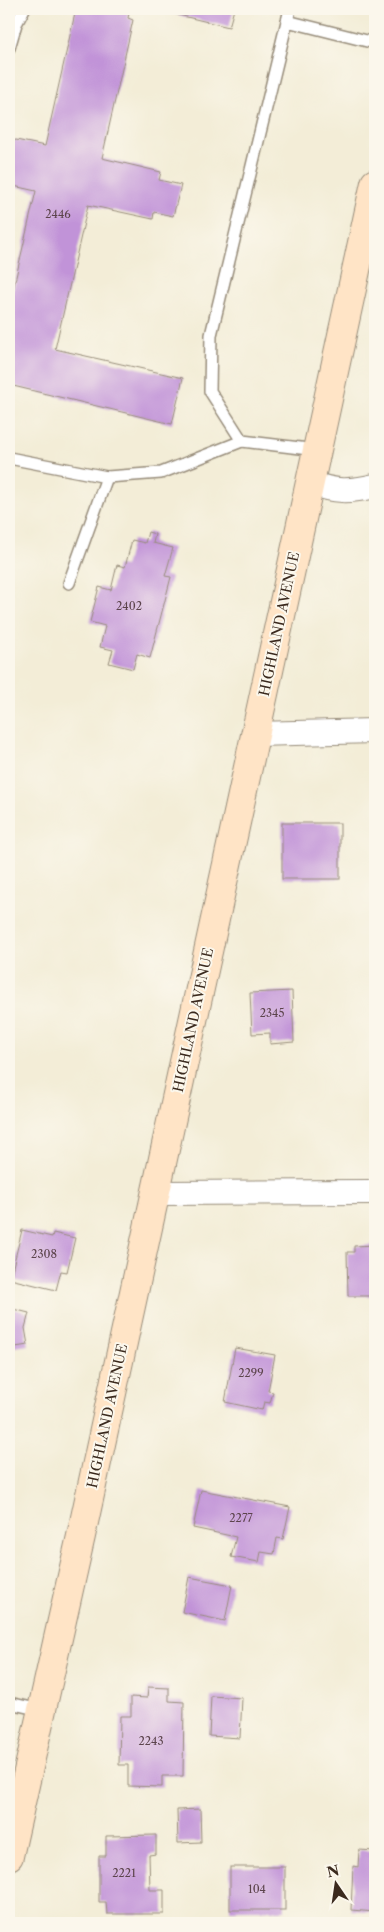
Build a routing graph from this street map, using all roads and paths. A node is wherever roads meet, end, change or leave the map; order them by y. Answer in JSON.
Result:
{"nodes":[{"id":1,"x":24,"y":9,"type":"edge"},
{"id":2,"x":288,"y":15,"type":"edge"},
{"id":3,"x":375,"y":43,"type":"edge"},
{"id":4,"x":9,"y":48,"type":"edge"},
{"id":5,"x":375,"y":183,"type":"edge"},
{"id":6,"x":242,"y":441,"type":"junction"},
{"id":7,"x":317,"y":450,"type":"junction"},
{"id":8,"x":9,"y":458,"type":"edge"},
{"id":9,"x":107,"y":477,"type":"junction"},
{"id":10,"x":310,"y":484,"type":"junction"},
{"id":11,"x":375,"y":486,"type":"edge"},
{"id":12,"x":69,"y":583,"type":"dead end"},
{"id":13,"x":375,"y":731,"type":"edge"},
{"id":14,"x":255,"y":734,"type":"junction"},
{"id":15,"x":375,"y":1192,"type":"edge"},
{"id":16,"x":155,"y":1193,"type":"junction"},
{"id":17,"x":9,"y":1703,"type":"edge"},
{"id":18,"x":41,"y":1710,"type":"junction"},
{"id":19,"x":9,"y":1856,"type":"edge"}],
"edges":[{"from":1,"to":4,"type":"lane"},
{"from":2,"to":3,"type":"lane"},
{"from":2,"to":6,"type":"lane"},
{"from":5,"to":7,"type":"main road","name":"HIGHLAND AVENUE"},
{"from":6,"to":7,"type":"lane"},
{"from":6,"to":9,"type":"lane"},
{"from":7,"to":10,"type":"main road","name":"HIGHLAND AVENUE"},
{"from":8,"to":9,"type":"lane"},
{"from":9,"to":12,"type":"lane"},
{"from":10,"to":11,"type":"street"},
{"from":10,"to":14,"type":"main road","name":"HIGHLAND AVENUE"},
{"from":13,"to":14,"type":"street"},
{"from":14,"to":16,"type":"main road","name":"HIGHLAND AVENUE"},
{"from":15,"to":16,"type":"street"},
{"from":16,"to":18,"type":"main road","name":"HIGHLAND AVENUE"},
{"from":17,"to":18,"type":"lane"},
{"from":18,"to":19,"type":"main road","name":"HIGHLAND AVENUE"}]}
